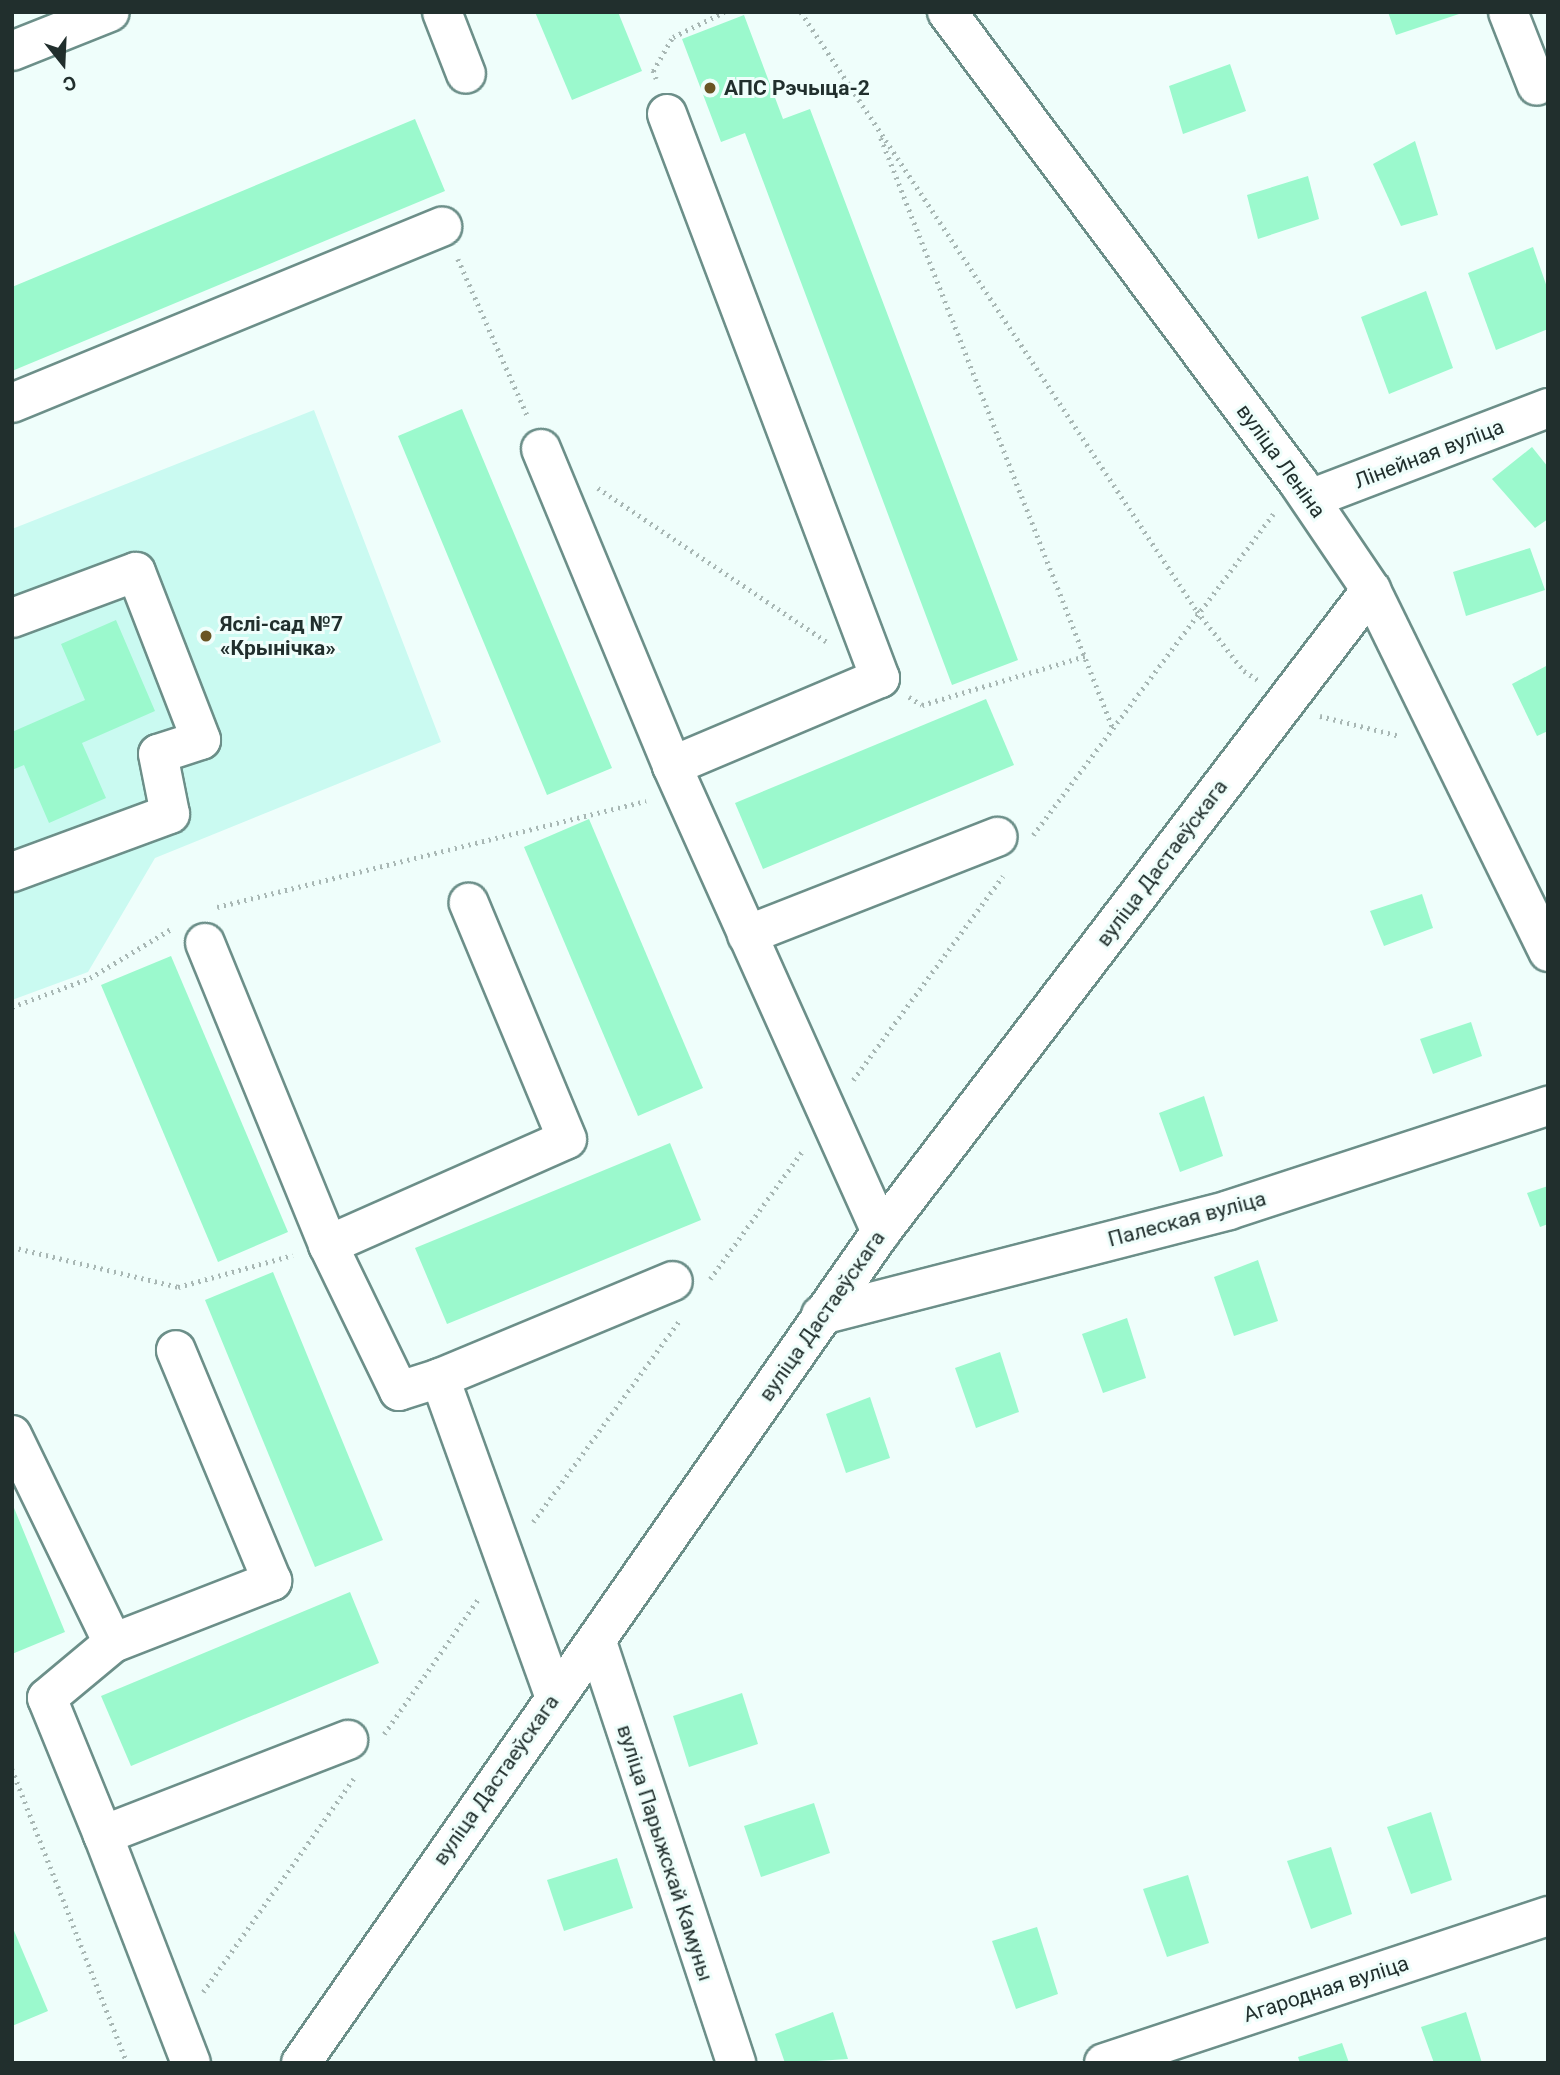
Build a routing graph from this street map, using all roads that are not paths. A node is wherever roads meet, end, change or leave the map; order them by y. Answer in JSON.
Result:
{"nodes":[{"id":1,"x":110,"y":12,"type":"edge"},
{"id":2,"x":442,"y":12,"type":"edge"},
{"id":3,"x":947,"y":12,"type":"edge"},
{"id":4,"x":1508,"y":12,"type":"edge"},
{"id":5,"x":12,"y":51,"type":"edge"},
{"id":6,"x":466,"y":75,"type":"dead end"},
{"id":7,"x":1537,"y":86,"type":"dead end"},
{"id":8,"x":667,"y":114,"type":"road end"},
{"id":9,"x":442,"y":227,"type":"road end"},
{"id":10,"x":12,"y":403,"type":"edge"},
{"id":11,"x":1548,"y":408,"type":"edge"},
{"id":12,"x":541,"y":449,"type":"road end"},
{"id":13,"x":1304,"y":491,"type":"junction"},
{"id":14,"x":1371,"y":590,"type":"junction"},
{"id":15,"x":12,"y":618,"type":"edge"},
{"id":16,"x":678,"y":779,"type":"junction"},
{"id":17,"x":1012,"y":848,"type":"road end"},
{"id":18,"x":12,"y":872,"type":"edge"},
{"id":19,"x":469,"y":903,"type":"dead end"},
{"id":20,"x":199,"y":925,"type":"road end"},
{"id":21,"x":747,"y":935,"type":"junction"},
{"id":22,"x":1548,"y":952,"type":"edge"},
{"id":23,"x":1548,"y":1106,"type":"edge"},
{"id":24,"x":881,"y":1232,"type":"junction"},
{"id":25,"x":328,"y":1245,"type":"junction"},
{"id":26,"x":688,"y":1293,"type":"road end"},
{"id":27,"x":821,"y":1315,"type":"junction"},
{"id":28,"x":176,"y":1350,"type":"dead end"},
{"id":29,"x":440,"y":1378,"type":"junction"},
{"id":30,"x":12,"y":1435,"type":"edge"},
{"id":31,"x":597,"y":1642,"type":"junction"},
{"id":32,"x":113,"y":1643,"type":"junction"},
{"id":33,"x":554,"y":1695,"type":"junction"},
{"id":34,"x":362,"y":1751,"type":"road end"},
{"id":35,"x":103,"y":1835,"type":"junction"},
{"id":36,"x":1548,"y":1916,"type":"edge"},
{"id":37,"x":185,"y":2046,"type":"edge"},
{"id":38,"x":300,"y":2063,"type":"edge"},
{"id":39,"x":736,"y":2063,"type":"edge"},
{"id":40,"x":1104,"y":2063,"type":"edge"}],
"edges":[{"from":1,"to":5,"type":"street"},
{"from":2,"to":6,"type":"street"},
{"from":3,"to":13,"type":"street","name":"вуліца Леніна"},
{"from":4,"to":7,"type":"street"},
{"from":8,"to":16,"type":"street"},
{"from":9,"to":10,"type":"street"},
{"from":11,"to":13,"type":"street","name":"Лінейная вуліца"},
{"from":12,"to":16,"type":"street"},
{"from":13,"to":14,"type":"street","name":"вуліца Леніна"},
{"from":14,"to":22,"type":"street","name":"вуліца Леніна"},
{"from":14,"to":24,"type":"street","name":"вуліца Дастаеўскага"},
{"from":15,"to":18,"type":"street"},
{"from":16,"to":21,"type":"street"},
{"from":17,"to":21,"type":"street"},
{"from":19,"to":25,"type":"street"},
{"from":20,"to":25,"type":"street"},
{"from":21,"to":24,"type":"street"},
{"from":23,"to":27,"type":"street","name":"Палеская вуліца"},
{"from":24,"to":27,"type":"street","name":"вуліца Дастаеўскага"},
{"from":25,"to":29,"type":"street"},
{"from":26,"to":29,"type":"street"},
{"from":27,"to":31,"type":"street","name":"вуліца Дастаеўскага"},
{"from":28,"to":32,"type":"street"},
{"from":29,"to":33,"type":"street"},
{"from":30,"to":32,"type":"street"},
{"from":31,"to":33,"type":"street","name":"вуліца Дастаеўскага"},
{"from":31,"to":39,"type":"street","name":"вуліца Парыжскай Камуны"},
{"from":32,"to":35,"type":"street"},
{"from":33,"to":38,"type":"street","name":"вуліца Дастаеўскага"},
{"from":34,"to":35,"type":"street"},
{"from":35,"to":37,"type":"street"},
{"from":36,"to":40,"type":"street","name":"Агародная вуліца"}]}
